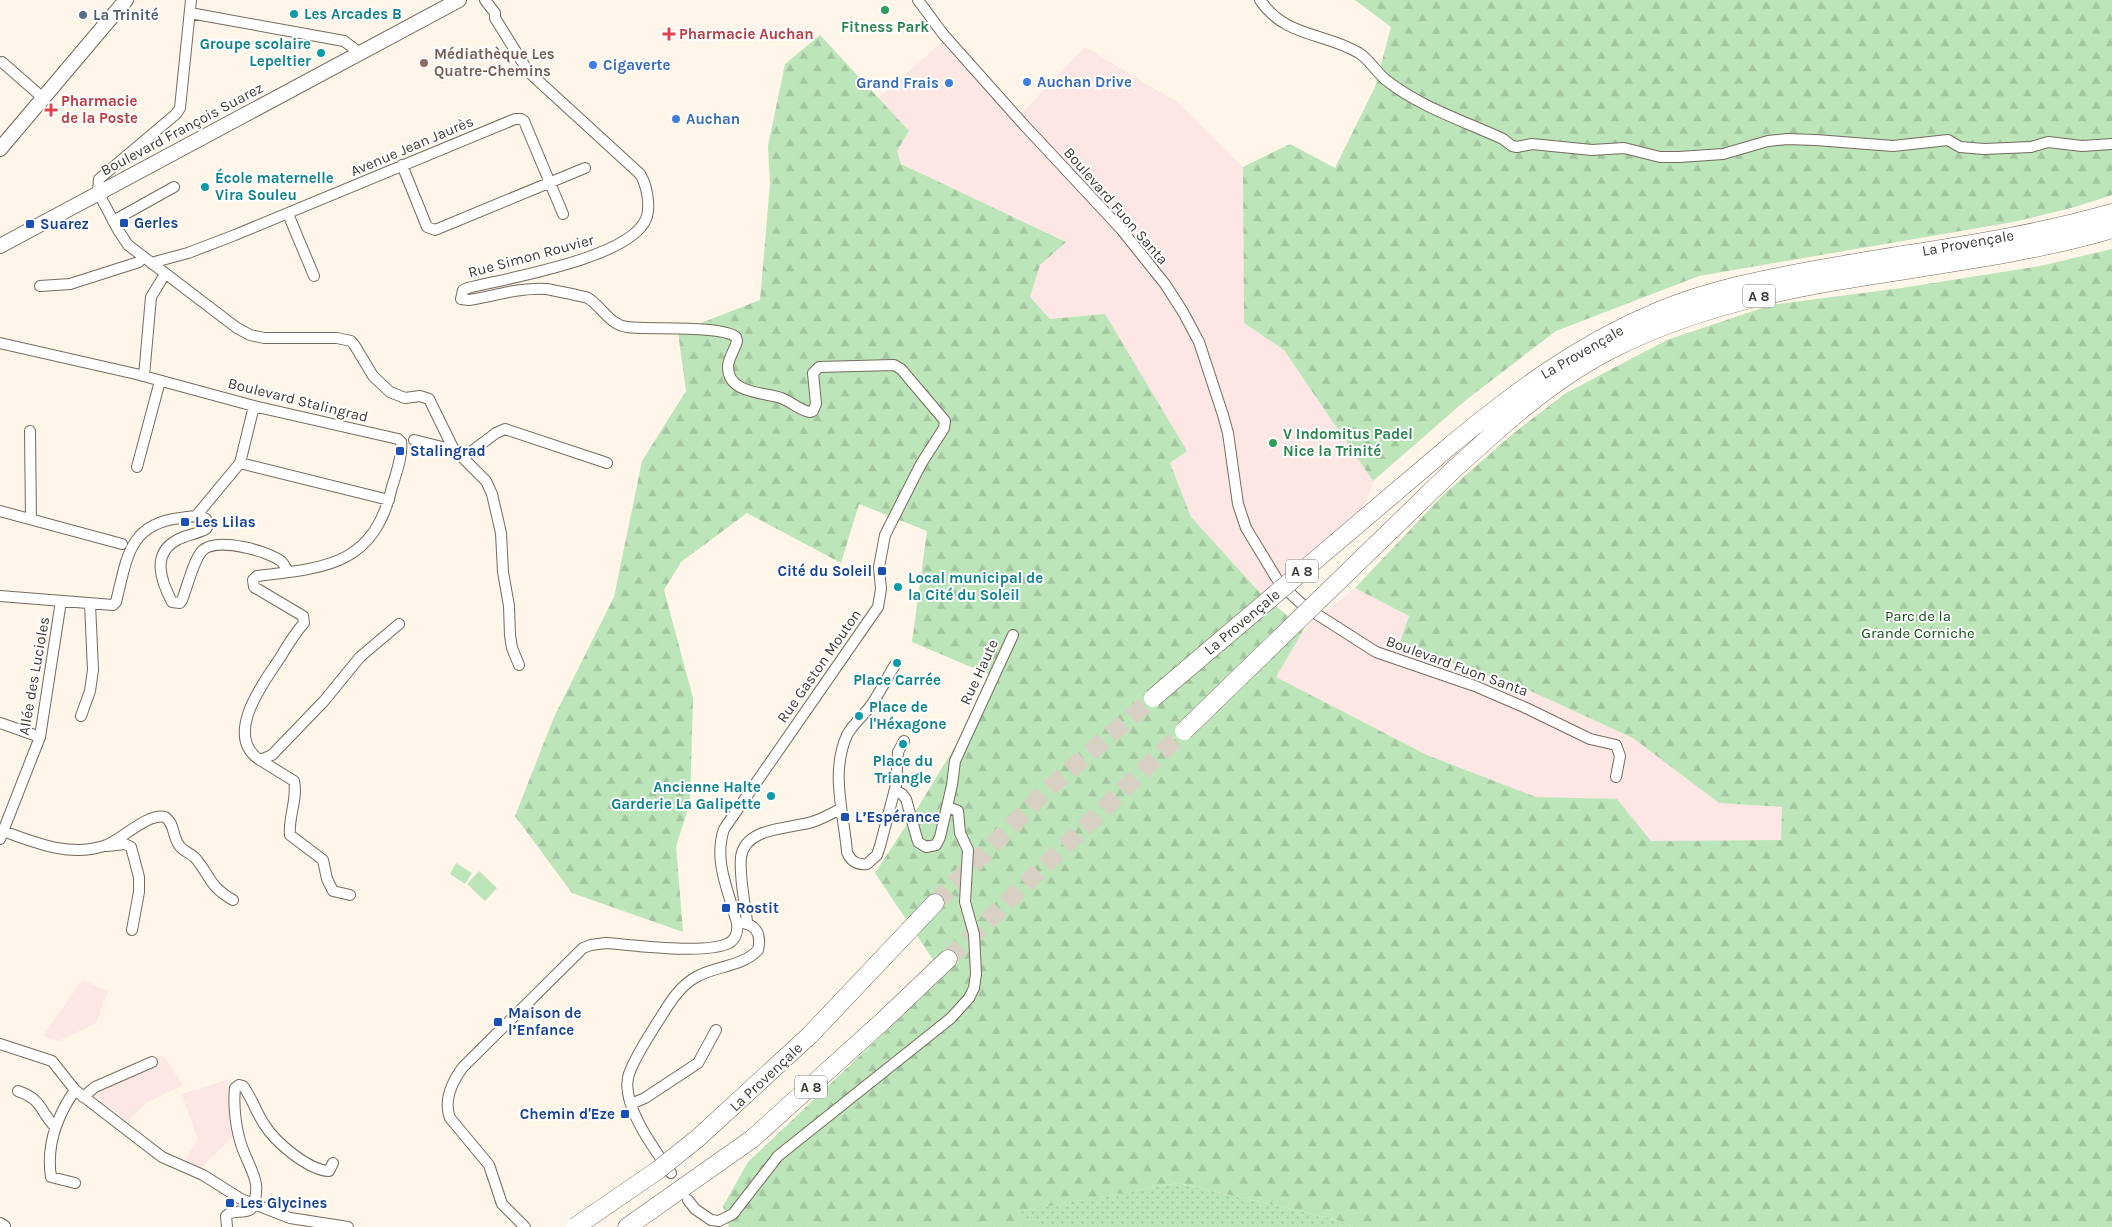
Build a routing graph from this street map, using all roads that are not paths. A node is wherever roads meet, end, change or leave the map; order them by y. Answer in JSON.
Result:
{"nodes":[{"id":1,"x":126,"y":0,"type":"edge"},
{"id":2,"x":191,"y":0,"type":"edge"},
{"id":3,"x":459,"y":0,"type":"edge"},
{"id":4,"x":485,"y":0,"type":"edge"},
{"id":5,"x":918,"y":0,"type":"edge"},
{"id":6,"x":1260,"y":0,"type":"edge"},
{"id":7,"x":190,"y":13,"type":"junction"},
{"id":8,"x":360,"y":53,"type":"junction"},
{"id":9,"x":2,"y":62,"type":"dead end"},
{"id":10,"x":43,"y":98,"type":"junction"},
{"id":11,"x":2112,"y":144,"type":"edge"},
{"id":12,"x":0,"y":149,"type":"edge"},
{"id":13,"x":402,"y":166,"type":"junction"},
{"id":14,"x":585,"y":168,"type":"dead end"},
{"id":15,"x":550,"y":182,"type":"junction"},
{"id":16,"x":174,"y":188,"type":"dead end"},
{"id":17,"x":98,"y":192,"type":"junction"},
{"id":18,"x":288,"y":214,"type":"junction"},
{"id":19,"x":563,"y":214,"type":"dead end"},
{"id":20,"x":2112,"y":214,"type":"edge"},
{"id":21,"x":113,"y":221,"type":"junction"},
{"id":22,"x":2112,"y":229,"type":"edge"},
{"id":23,"x":0,"y":246,"type":"edge"},
{"id":24,"x":147,"y":260,"type":"junction"},
{"id":25,"x":165,"y":274,"type":"junction"},
{"id":26,"x":314,"y":276,"type":"dead end"},
{"id":27,"x":40,"y":286,"type":"dead end"},
{"id":28,"x":0,"y":343,"type":"edge"},
{"id":29,"x":144,"y":376,"type":"junction"},
{"id":30,"x":160,"y":381,"type":"junction"},
{"id":31,"x":254,"y":406,"type":"junction"},
{"id":32,"x":946,"y":421,"type":"joint"},
{"id":33,"x":30,"y":431,"type":"dead end"},
{"id":34,"x":414,"y":440,"type":"dead end"},
{"id":35,"x":453,"y":448,"type":"junction"},
{"id":36,"x":464,"y":457,"type":"junction"},
{"id":37,"x":240,"y":463,"type":"junction"},
{"id":38,"x":607,"y":463,"type":"dead end"},
{"id":39,"x":137,"y":467,"type":"dead end"},
{"id":40,"x":389,"y":500,"type":"junction"},
{"id":41,"x":0,"y":511,"type":"edge"},
{"id":42,"x":196,"y":516,"type":"junction"},
{"id":43,"x":30,"y":519,"type":"junction"},
{"id":44,"x":122,"y":544,"type":"dead end"},
{"id":45,"x":288,"y":572,"type":"junction"},
{"id":46,"x":0,"y":596,"type":"edge"},
{"id":47,"x":61,"y":601,"type":"junction"},
{"id":48,"x":90,"y":604,"type":"junction"},
{"id":49,"x":399,"y":624,"type":"dead end"},
{"id":50,"x":1013,"y":635,"type":"dead end"},
{"id":51,"x":519,"y":665,"type":"dead end"},
{"id":52,"x":894,"y":665,"type":"dead end"},
{"id":53,"x":1153,"y":698,"type":"tunnel mouth"},
{"id":54,"x":81,"y":716,"type":"dead end"},
{"id":55,"x":0,"y":723,"type":"edge"},
{"id":56,"x":1184,"y":731,"type":"tunnel mouth"},
{"id":57,"x":40,"y":737,"type":"junction"},
{"id":58,"x":904,"y":741,"type":"dead end"},
{"id":59,"x":260,"y":760,"type":"junction"},
{"id":60,"x":1616,"y":777,"type":"dead end"},
{"id":61,"x":895,"y":790,"type":"junction"},
{"id":62,"x":947,"y":807,"type":"junction"},
{"id":63,"x":840,"y":809,"type":"junction"},
{"id":64,"x":2,"y":835,"type":"edge"},
{"id":65,"x":106,"y":846,"type":"junction"},
{"id":66,"x":350,"y":895,"type":"dead end"},
{"id":67,"x":233,"y":900,"type":"dead end"},
{"id":68,"x":935,"y":903,"type":"tunnel mouth"},
{"id":69,"x":740,"y":926,"type":"junction"},
{"id":70,"x":132,"y":930,"type":"dead end"},
{"id":71,"x":758,"y":936,"type":"junction"},
{"id":72,"x":948,"y":959,"type":"tunnel mouth"},
{"id":73,"x":716,"y":1030,"type":"dead end"},
{"id":74,"x":0,"y":1044,"type":"edge"},
{"id":75,"x":152,"y":1062,"type":"dead end"},
{"id":76,"x":18,"y":1092,"type":"dead end"},
{"id":77,"x":79,"y":1094,"type":"junction"},
{"id":78,"x":631,"y":1104,"type":"junction"},
{"id":79,"x":55,"y":1127,"type":"junction"},
{"id":80,"x":333,"y":1163,"type":"dead end"},
{"id":81,"x":671,"y":1173,"type":"dead end"},
{"id":82,"x":75,"y":1183,"type":"dead end"},
{"id":83,"x":688,"y":1200,"type":"dead end"},
{"id":84,"x":254,"y":1205,"type":"junction"},
{"id":85,"x":227,"y":1227,"type":"edge"},
{"id":86,"x":348,"y":1227,"type":"edge"},
{"id":87,"x":525,"y":1227,"type":"edge"},
{"id":88,"x":576,"y":1227,"type":"edge"},
{"id":89,"x":628,"y":1227,"type":"edge"}],
"edges":[{"from":1,"to":10,"type":"main road"},
{"from":2,"to":7,"type":"street"},
{"from":3,"to":8,"type":"main road","name":"Boulevard François Suarez"},
{"from":4,"to":32,"type":"street","name":"Rue Simon Rouvier"},
{"from":5,"to":60,"type":"street","name":"Boulevard Fuon Santa"},
{"from":6,"to":11,"type":"street"},
{"from":7,"to":8,"type":"street"},
{"from":7,"to":17,"type":"street"},
{"from":8,"to":17,"type":"main road","name":"Boulevard François Suarez"},
{"from":9,"to":10,"type":"street"},
{"from":10,"to":12,"type":"main road"},
{"from":13,"to":15,"type":"street","name":"Avenue Jean Jaurès"},
{"from":13,"to":15,"type":"street"},
{"from":13,"to":18,"type":"street","name":"Avenue Jean Jaurès"},
{"from":14,"to":15,"type":"street"},
{"from":15,"to":19,"type":"street"},
{"from":16,"to":21,"type":"street"},
{"from":17,"to":21,"type":"street"},
{"from":17,"to":23,"type":"main road","name":"Boulevard François Suarez"},
{"from":18,"to":24,"type":"street","name":"Avenue Jean Jaurès"},
{"from":18,"to":26,"type":"street"},
{"from":20,"to":53,"type":"highway","name":"La Provençale","number":"A 8","bridge":true},
{"from":21,"to":24,"type":"street"},
{"from":22,"to":56,"type":"highway","name":"La Provençale","number":"A 8","bridge":true},
{"from":24,"to":25,"type":"street"},
{"from":24,"to":27,"type":"street","name":"Avenue Jean Jaurès"},
{"from":25,"to":29,"type":"street"},
{"from":25,"to":35,"type":"street"},
{"from":28,"to":29,"type":"street","name":"Boulevard Stalingrad"},
{"from":29,"to":30,"type":"street","name":"Boulevard Stalingrad"},
{"from":30,"to":31,"type":"street","name":"Boulevard Stalingrad"},
{"from":30,"to":39,"type":"street"},
{"from":31,"to":37,"type":"street"},
{"from":31,"to":40,"type":"street","name":"Boulevard Stalingrad"},
{"from":32,"to":69,"type":"street","name":"Rue Gaston Mouton"},
{"from":33,"to":43,"type":"street"},
{"from":34,"to":35,"type":"street"},
{"from":35,"to":36,"type":"street"},
{"from":36,"to":38,"type":"street"},
{"from":36,"to":51,"type":"street"},
{"from":37,"to":40,"type":"street"},
{"from":37,"to":42,"type":"street"},
{"from":40,"to":45,"type":"street","name":"Boulevard Stalingrad"},
{"from":41,"to":43,"type":"street"},
{"from":42,"to":45,"type":"street"},
{"from":42,"to":48,"type":"street"},
{"from":43,"to":44,"type":"street"},
{"from":45,"to":59,"type":"street","name":"Boulevard Stalingrad"},
{"from":46,"to":47,"type":"street"},
{"from":47,"to":48,"type":"street"},
{"from":47,"to":57,"type":"street","name":"Allée des Lucioles"},
{"from":48,"to":54,"type":"street"},
{"from":49,"to":59,"type":"street"},
{"from":50,"to":62,"type":"street","name":"Rue Haute"},
{"from":52,"to":63,"type":"street"},
{"from":55,"to":57,"type":"street"},
{"from":57,"to":64,"type":"street","name":"Allée des Lucioles"},
{"from":58,"to":61,"type":"street"},
{"from":59,"to":66,"type":"street"},
{"from":61,"to":62,"type":"street","name":"Rue Haute"},
{"from":61,"to":63,"type":"street"},
{"from":62,"to":83,"type":"street"},
{"from":63,"to":69,"type":"street"},
{"from":64,"to":65,"type":"street"},
{"from":65,"to":67,"type":"street"},
{"from":65,"to":70,"type":"street"},
{"from":68,"to":88,"type":"highway","name":"La Provençale","number":"A 8","bridge":true},
{"from":69,"to":71,"type":"street"},
{"from":69,"to":71,"type":"street"},
{"from":69,"to":87,"type":"street"},
{"from":71,"to":78,"type":"street"},
{"from":72,"to":89,"type":"highway","number":"A 8"},
{"from":73,"to":78,"type":"street"},
{"from":74,"to":77,"type":"street"},
{"from":75,"to":77,"type":"street"},
{"from":76,"to":79,"type":"street"},
{"from":77,"to":79,"type":"street"},
{"from":77,"to":84,"type":"street"},
{"from":78,"to":81,"type":"street"},
{"from":79,"to":82,"type":"street"},
{"from":80,"to":84,"type":"street"},
{"from":84,"to":85,"type":"street"},
{"from":84,"to":86,"type":"street"}]}
